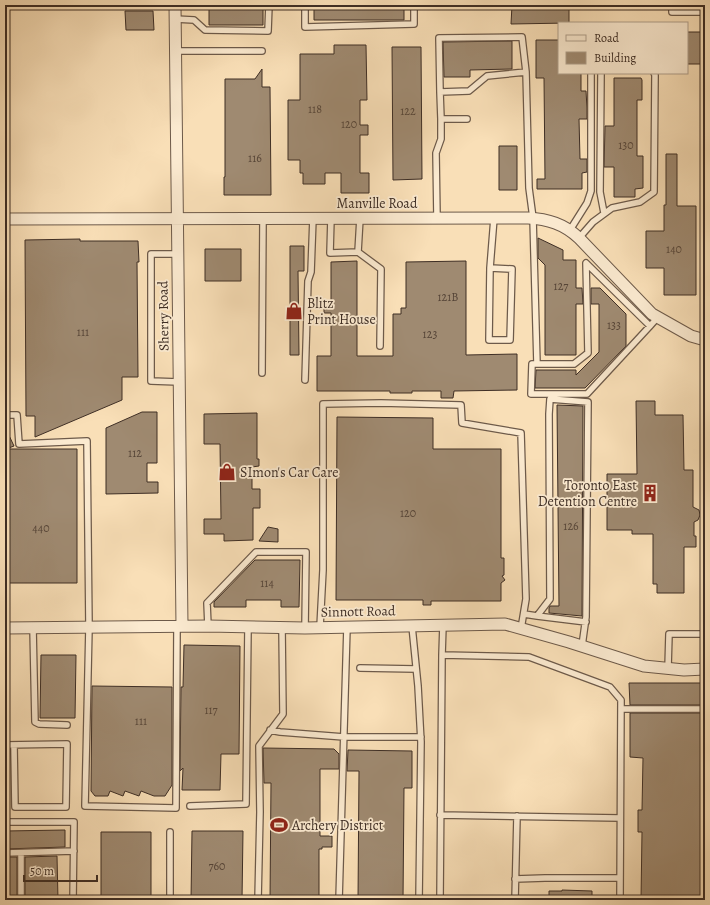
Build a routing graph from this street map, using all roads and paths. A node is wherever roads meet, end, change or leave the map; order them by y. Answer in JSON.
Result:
{"nodes":[{"id":1,"x":175,"y":5,"type":"edge"},
{"id":2,"x":269,"y":5,"type":"edge"},
{"id":3,"x":305,"y":5,"type":"edge"},
{"id":4,"x":414,"y":5,"type":"edge"},
{"id":5,"x":672,"y":5,"type":"edge"},
{"id":6,"x":705,"y":12,"type":"edge"},
{"id":7,"x":175,"y":19,"type":"junction"},
{"id":8,"x":175,"y":51,"type":"junction"},
{"id":9,"x":262,"y":51,"type":"dead end"},
{"id":10,"x":526,"y":72,"type":"junction"},
{"id":11,"x":591,"y":74,"type":"edge"},
{"id":12,"x":601,"y":74,"type":"edge"},
{"id":13,"x":654,"y":74,"type":"edge"},
{"id":14,"x":440,"y":92,"type":"junction"},
{"id":15,"x":441,"y":119,"type":"junction"},
{"id":16,"x":467,"y":119,"type":"dead end"},
{"id":17,"x":604,"y":213,"type":"junction"},
{"id":18,"x":263,"y":218,"type":"junction"},
{"id":19,"x":313,"y":218,"type":"junction"},
{"id":20,"x":331,"y":218,"type":"junction"},
{"id":21,"x":360,"y":218,"type":"junction"},
{"id":22,"x":437,"y":218,"type":"junction"},
{"id":23,"x":494,"y":218,"type":"junction"},
{"id":24,"x":533,"y":218,"type":"junction"},
{"id":25,"x":5,"y":219,"type":"edge"},
{"id":26,"x":177,"y":219,"type":"junction"},
{"id":27,"x":570,"y":230,"type":"junction"},
{"id":28,"x":579,"y":238,"type":"junction"},
{"id":29,"x":358,"y":252,"type":"junction"},
{"id":30,"x":178,"y":254,"type":"junction"},
{"id":31,"x":490,"y":268,"type":"junction"},
{"id":32,"x":658,"y":317,"type":"junction"},
{"id":33,"x":650,"y":326,"type":"junction"},
{"id":34,"x":705,"y":340,"type":"edge"},
{"id":35,"x":380,"y":346,"type":"dead end"},
{"id":36,"x":537,"y":364,"type":"junction"},
{"id":37,"x":262,"y":373,"type":"dead end"},
{"id":38,"x":305,"y":380,"type":"dead end"},
{"id":39,"x":179,"y":382,"type":"junction"},
{"id":40,"x":5,"y":415,"type":"edge"},
{"id":41,"x":524,"y":614,"type":"junction"},
{"id":42,"x":538,"y":616,"type":"junction"},
{"id":43,"x":586,"y":622,"type":"junction"},
{"id":44,"x":443,"y":625,"type":"junction"},
{"id":45,"x":179,"y":626,"type":"junction"},
{"id":46,"x":208,"y":626,"type":"junction"},
{"id":47,"x":412,"y":626,"type":"junction"},
{"id":48,"x":89,"y":627,"type":"junction"},
{"id":49,"x":248,"y":627,"type":"junction"},
{"id":50,"x":320,"y":627,"type":"junction"},
{"id":51,"x":347,"y":627,"type":"junction"},
{"id":52,"x":5,"y":628,"type":"edge"},
{"id":53,"x":33,"y":628,"type":"junction"},
{"id":54,"x":282,"y":628,"type":"junction"},
{"id":55,"x":305,"y":628,"type":"junction"},
{"id":56,"x":521,"y":629,"type":"junction"},
{"id":57,"x":705,"y":634,"type":"edge"},
{"id":58,"x":582,"y":646,"type":"junction"},
{"id":59,"x":442,"y":655,"type":"junction"},
{"id":60,"x":360,"y":668,"type":"dead end"},
{"id":61,"x":668,"y":668,"type":"junction"},
{"id":62,"x":416,"y":669,"type":"junction"},
{"id":63,"x":705,"y":669,"type":"edge"},
{"id":64,"x":705,"y":708,"type":"edge"},
{"id":65,"x":621,"y":709,"type":"junction"},
{"id":66,"x":67,"y":724,"type":"dead end"},
{"id":67,"x":270,"y":730,"type":"junction"},
{"id":68,"x":344,"y":737,"type":"junction"},
{"id":69,"x":421,"y":737,"type":"junction"},
{"id":70,"x":5,"y":744,"type":"edge"},
{"id":71,"x":14,"y":744,"type":"junction"},
{"id":72,"x":190,"y":806,"type":"dead end"},
{"id":73,"x":440,"y":815,"type":"junction"},
{"id":74,"x":517,"y":816,"type":"junction"},
{"id":75,"x":620,"y":818,"type":"junction"},
{"id":76,"x":5,"y":822,"type":"edge"},
{"id":77,"x":170,"y":832,"type":"dead end"},
{"id":78,"x":74,"y":851,"type":"junction"},
{"id":79,"x":5,"y":853,"type":"edge"},
{"id":80,"x":21,"y":853,"type":"junction"},
{"id":81,"x":620,"y":878,"type":"junction"},
{"id":82,"x":515,"y":879,"type":"junction"},
{"id":83,"x":21,"y":900,"type":"edge"},
{"id":84,"x":73,"y":900,"type":"edge"},
{"id":85,"x":170,"y":900,"type":"edge"},
{"id":86,"x":258,"y":900,"type":"edge"},
{"id":87,"x":339,"y":900,"type":"edge"},
{"id":88,"x":419,"y":900,"type":"edge"},
{"id":89,"x":440,"y":900,"type":"edge"},
{"id":90,"x":515,"y":900,"type":"edge"},
{"id":91,"x":620,"y":900,"type":"edge"}],
"edges":[{"from":1,"to":7,"type":"street","name":"Sherry Road"},
{"from":2,"to":7,"type":"lane"},
{"from":3,"to":4,"type":"lane"},
{"from":5,"to":6,"type":"lane"},
{"from":7,"to":8,"type":"street","name":"Sherry Road"},
{"from":8,"to":9,"type":"lane"},
{"from":8,"to":26,"type":"street","name":"Sherry Road"},
{"from":10,"to":14,"type":"lane"},
{"from":10,"to":14,"type":"lane"},
{"from":10,"to":24,"type":"lane"},
{"from":11,"to":27,"type":"lane"},
{"from":12,"to":17,"type":"lane"},
{"from":13,"to":17,"type":"lane"},
{"from":14,"to":15,"type":"lane"},
{"from":15,"to":16,"type":"lane"},
{"from":15,"to":22,"type":"lane"},
{"from":17,"to":28,"type":"lane"},
{"from":18,"to":19,"type":"street","name":"Manville Road"},
{"from":18,"to":26,"type":"street","name":"Manville Road"},
{"from":18,"to":37,"type":"lane"},
{"from":19,"to":20,"type":"street","name":"Manville Road"},
{"from":19,"to":38,"type":"lane"},
{"from":20,"to":21,"type":"street","name":"Manville Road"},
{"from":20,"to":29,"type":"lane"},
{"from":21,"to":22,"type":"street","name":"Manville Road"},
{"from":21,"to":29,"type":"lane"},
{"from":22,"to":23,"type":"street","name":"Manville Road"},
{"from":23,"to":24,"type":"street","name":"Manville Road"},
{"from":23,"to":31,"type":"lane"},
{"from":24,"to":27,"type":"street","name":"Manville Road"},
{"from":24,"to":36,"type":"lane"},
{"from":25,"to":26,"type":"street","name":"Manville Road"},
{"from":26,"to":30,"type":"street","name":"Sherry Road"},
{"from":27,"to":28,"type":"street","name":"Manville Road"},
{"from":28,"to":32,"type":"street","name":"Manville Road"},
{"from":29,"to":35,"type":"lane"},
{"from":30,"to":39,"type":"street","name":"Sherry Road"},
{"from":30,"to":39,"type":"lane"},
{"from":31,"to":31,"type":"lane"},
{"from":32,"to":33,"type":"lane"},
{"from":32,"to":34,"type":"street","name":"Manville Road"},
{"from":33,"to":36,"type":"lane"},
{"from":33,"to":36,"type":"lane"},
{"from":39,"to":45,"type":"street","name":"Sherry Road"},
{"from":40,"to":48,"type":"lane"},
{"from":41,"to":42,"type":"lane"},
{"from":41,"to":50,"type":"lane"},
{"from":41,"to":56,"type":"lane"},
{"from":42,"to":43,"type":"lane"},
{"from":42,"to":43,"type":"lane"},
{"from":43,"to":58,"type":"lane"},
{"from":44,"to":47,"type":"street","name":"Sinnott Road"},
{"from":44,"to":56,"type":"street","name":"Sinnott Road"},
{"from":44,"to":59,"type":"lane"},
{"from":45,"to":46,"type":"street","name":"Sinnott Road"},
{"from":45,"to":48,"type":"street","name":"Sinnott Road"},
{"from":45,"to":48,"type":"lane"},
{"from":46,"to":49,"type":"street","name":"Sinnott Road"},
{"from":46,"to":55,"type":"lane"},
{"from":47,"to":51,"type":"street","name":"Sinnott Road"},
{"from":47,"to":62,"type":"lane"},
{"from":48,"to":53,"type":"street","name":"Sinnott Road"},
{"from":49,"to":54,"type":"street","name":"Sinnott Road"},
{"from":49,"to":72,"type":"lane"},
{"from":50,"to":51,"type":"street","name":"Sinnott Road"},
{"from":50,"to":55,"type":"street","name":"Sinnott Road"},
{"from":51,"to":68,"type":"lane"},
{"from":52,"to":53,"type":"street","name":"Sinnott Road"},
{"from":53,"to":66,"type":"lane"},
{"from":54,"to":55,"type":"street","name":"Sinnott Road"},
{"from":54,"to":67,"type":"lane"},
{"from":56,"to":58,"type":"street","name":"Sinnott Road"},
{"from":57,"to":61,"type":"lane"},
{"from":58,"to":61,"type":"street","name":"Sinnott Road"},
{"from":59,"to":65,"type":"lane"},
{"from":59,"to":73,"type":"lane"},
{"from":60,"to":62,"type":"lane"},
{"from":61,"to":63,"type":"street","name":"Sinnott Road"},
{"from":62,"to":69,"type":"lane"},
{"from":64,"to":65,"type":"lane"},
{"from":65,"to":75,"type":"lane"},
{"from":67,"to":68,"type":"lane"},
{"from":67,"to":86,"type":"lane"},
{"from":68,"to":69,"type":"lane"},
{"from":68,"to":87,"type":"lane"},
{"from":69,"to":88,"type":"lane"},
{"from":70,"to":71,"type":"lane"},
{"from":71,"to":71,"type":"lane"},
{"from":73,"to":74,"type":"lane"},
{"from":73,"to":89,"type":"lane"},
{"from":74,"to":75,"type":"lane"},
{"from":74,"to":82,"type":"lane"},
{"from":75,"to":81,"type":"lane"},
{"from":76,"to":78,"type":"lane"},
{"from":77,"to":85,"type":"lane"},
{"from":78,"to":80,"type":"lane"},
{"from":78,"to":84,"type":"lane"},
{"from":79,"to":80,"type":"lane"},
{"from":80,"to":83,"type":"lane"},
{"from":81,"to":82,"type":"lane"},
{"from":81,"to":91,"type":"lane"},
{"from":82,"to":90,"type":"lane"}]}
